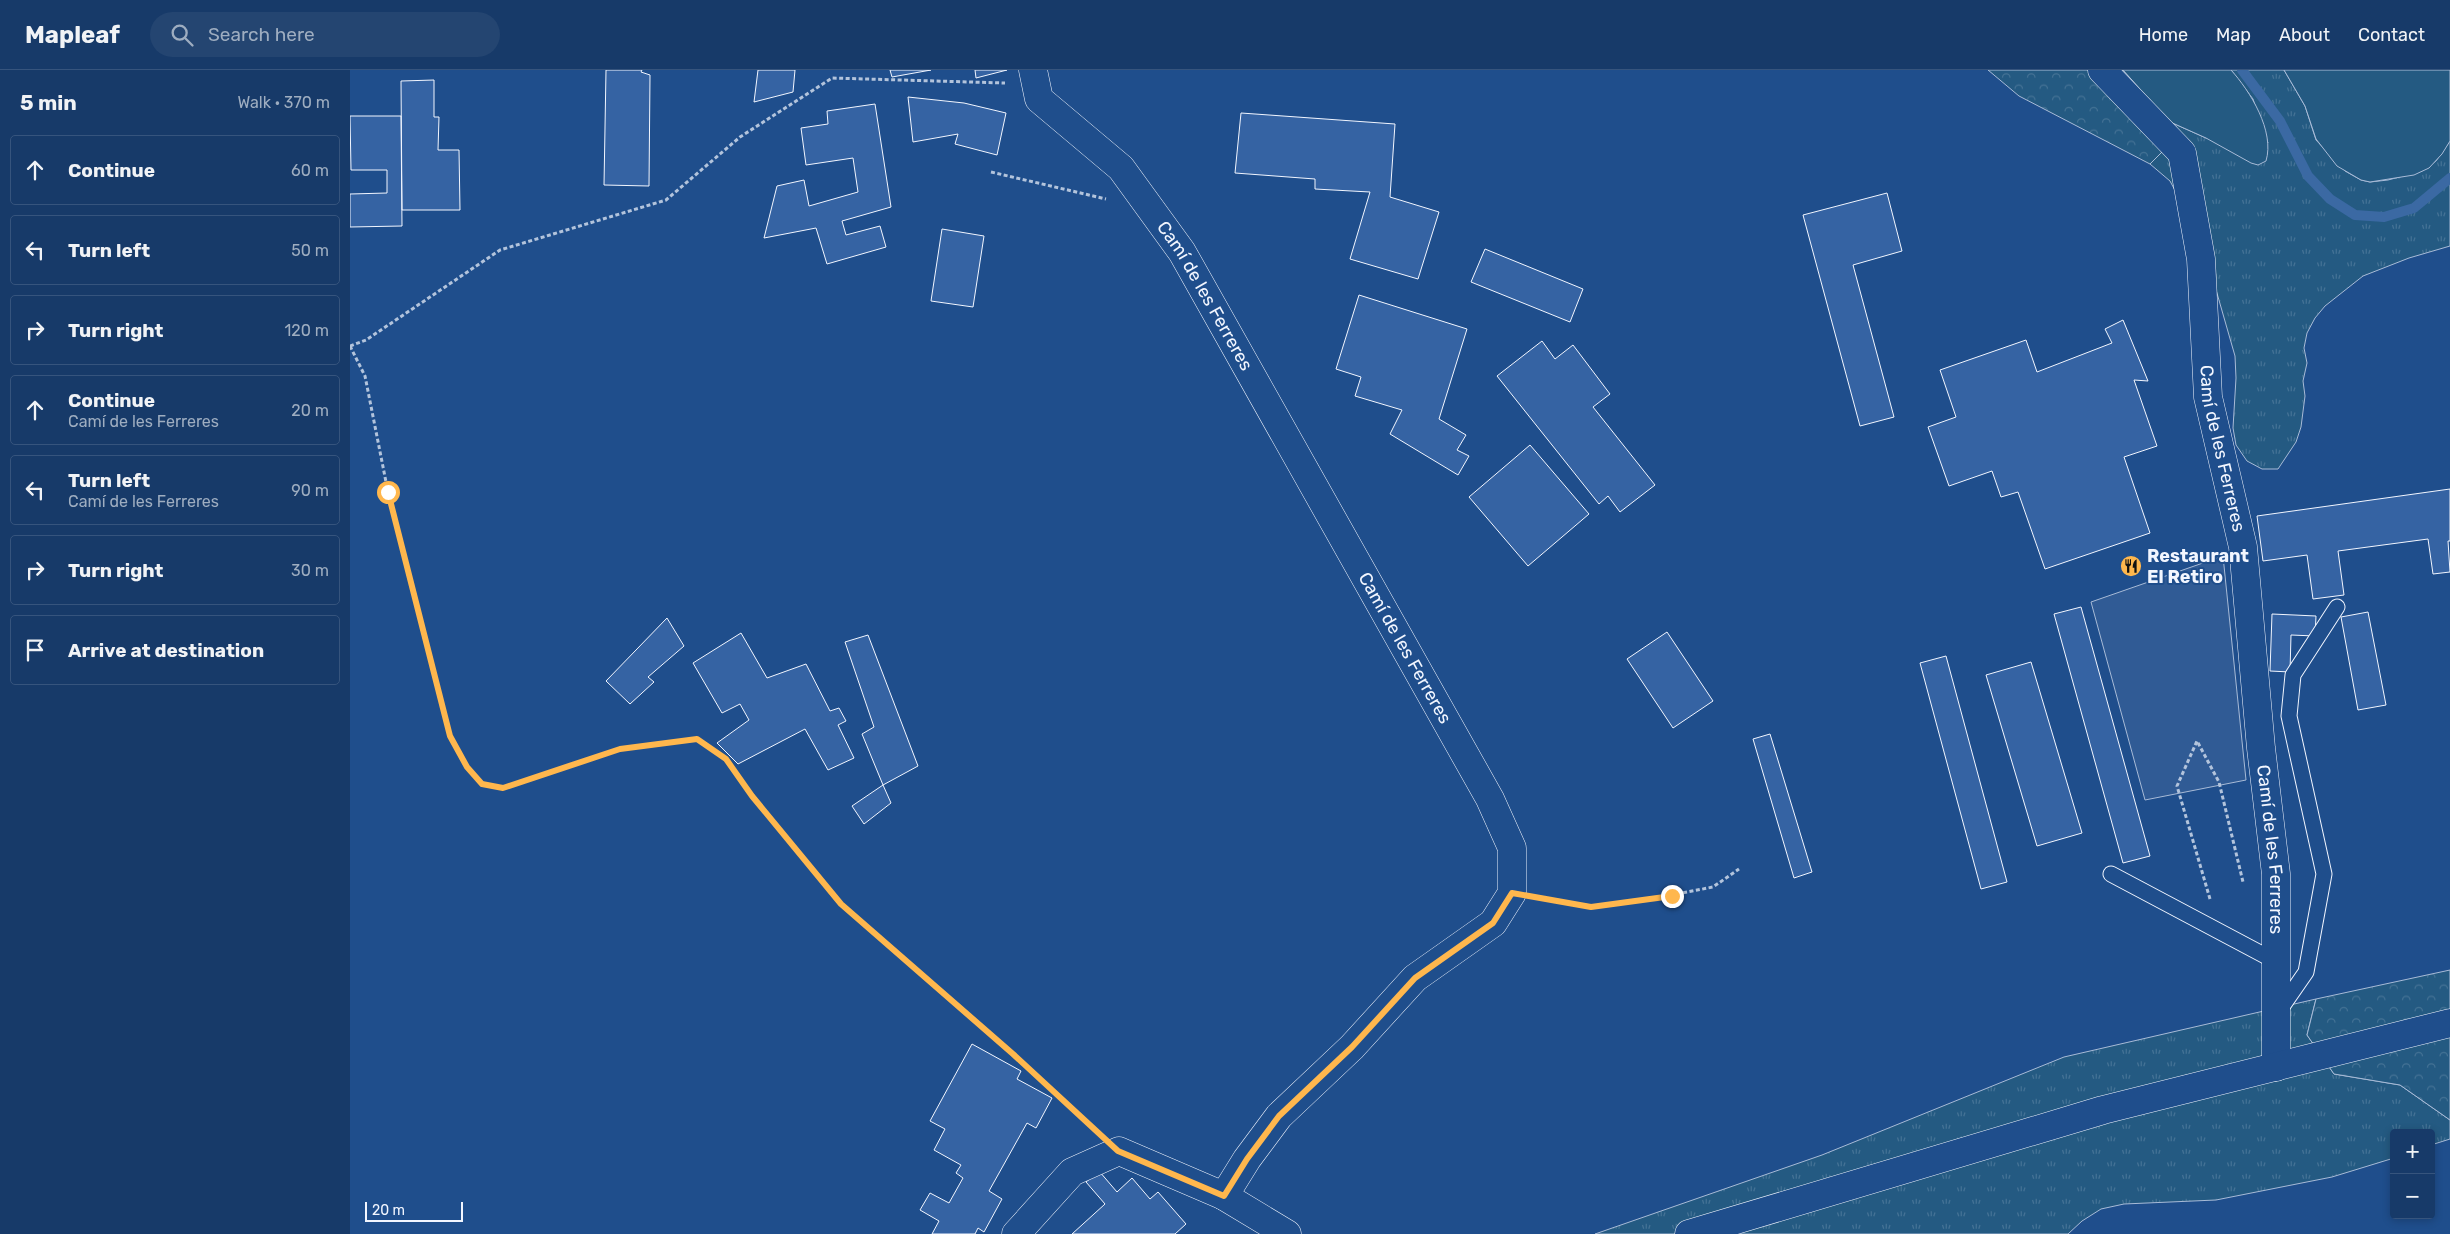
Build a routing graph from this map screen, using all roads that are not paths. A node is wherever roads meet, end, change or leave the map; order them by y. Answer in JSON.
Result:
{"nodes":[{"id":1,"x":2102,"y":70,"type":"edge"},
{"id":2,"x":1034,"y":77,"type":"edge"},
{"id":3,"x":2336,"y":606,"type":"dead end"},
{"id":4,"x":2111,"y":874,"type":"dead end"},
{"id":5,"x":2275,"y":961,"type":"junction"},
{"id":6,"x":2275,"y":1016,"type":"junction"},
{"id":7,"x":2450,"y":1024,"type":"edge"},
{"id":8,"x":2276,"y":1067,"type":"junction"},
{"id":9,"x":1224,"y":1196,"type":"junction"},
{"id":10,"x":1016,"y":1234,"type":"edge"},
{"id":11,"x":1287,"y":1234,"type":"edge"},
{"id":12,"x":1689,"y":1234,"type":"edge"}],
"edges":[{"from":1,"to":5,"type":"street","name":"Camí de les Ferreres"},
{"from":2,"to":9,"type":"street","name":"Camí de les Ferreres"},
{"from":3,"to":6,"type":"lane"},
{"from":4,"to":5,"type":"lane"},
{"from":5,"to":6,"type":"street","name":"Camí de les Ferreres"},
{"from":6,"to":8,"type":"street","name":"Camí de les Ferreres"},
{"from":7,"to":8,"type":"street"},
{"from":8,"to":12,"type":"street"},
{"from":9,"to":10,"type":"street"},
{"from":9,"to":11,"type":"street"}]}
